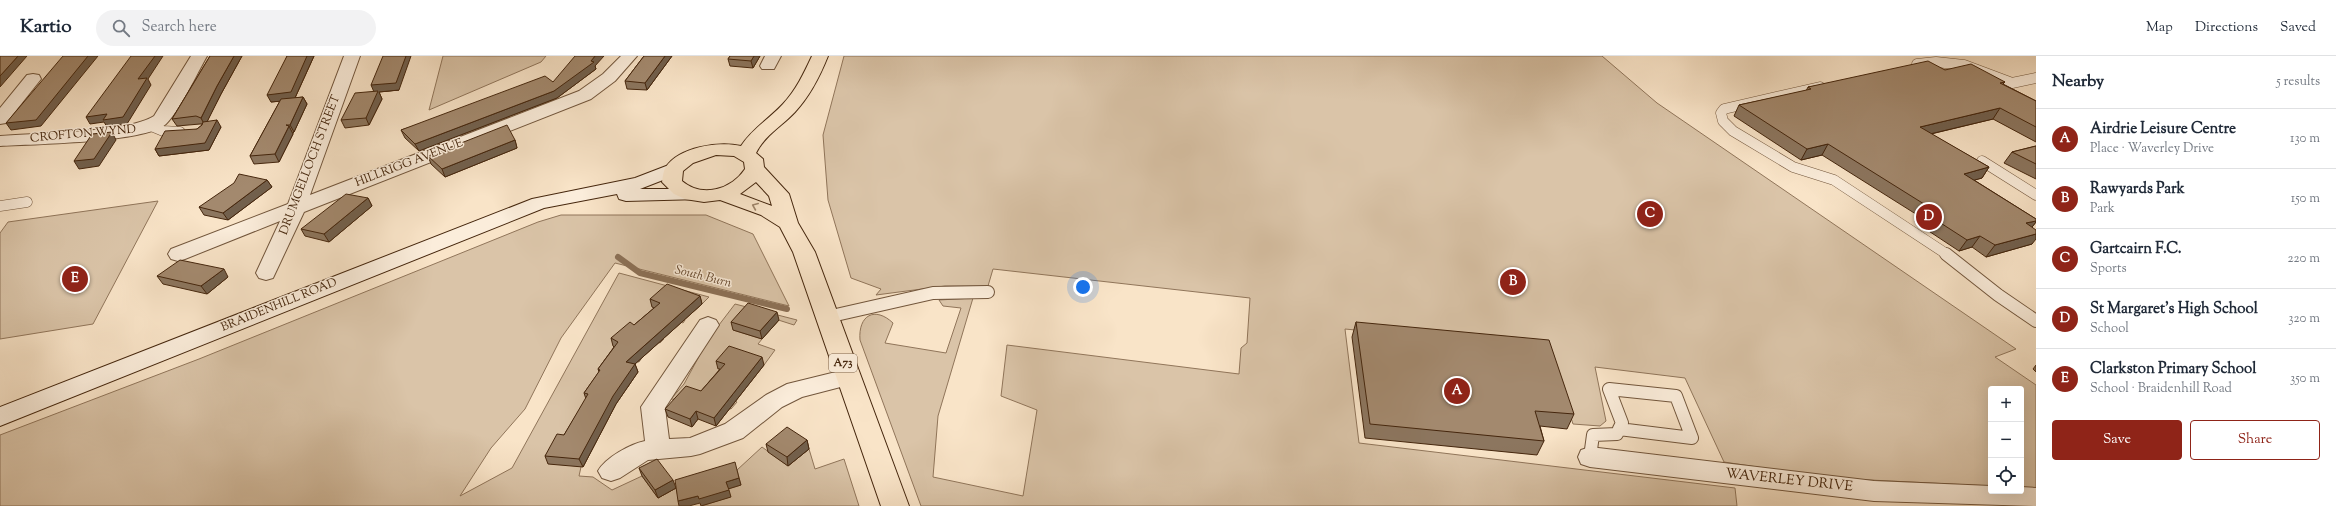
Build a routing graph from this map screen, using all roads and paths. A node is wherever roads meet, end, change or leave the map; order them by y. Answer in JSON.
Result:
{"nodes":[{"id":1,"x":199,"y":56,"type":"edge"},
{"id":2,"x":352,"y":56,"type":"edge"},
{"id":3,"x":629,"y":56,"type":"edge"},
{"id":4,"x":820,"y":56,"type":"edge"},
{"id":5,"x":1910,"y":66,"type":"edge"},
{"id":6,"x":2036,"y":78,"type":"edge"},
{"id":7,"x":33,"y":79,"type":"dead end"},
{"id":8,"x":1833,"y":84,"type":"edge"},
{"id":9,"x":800,"y":95,"type":"junction"},
{"id":10,"x":0,"y":119,"type":"edge"},
{"id":11,"x":151,"y":126,"type":"junction"},
{"id":12,"x":187,"y":132,"type":"edge"},
{"id":13,"x":0,"y":141,"type":"edge"},
{"id":14,"x":714,"y":149,"type":"junction"},
{"id":15,"x":1982,"y":160,"type":"dead end"},
{"id":16,"x":750,"y":161,"type":"junction"},
{"id":17,"x":674,"y":169,"type":"junction"},
{"id":18,"x":721,"y":194,"type":"junction"},
{"id":19,"x":694,"y":195,"type":"junction"},
{"id":20,"x":2036,"y":195,"type":"edge"},
{"id":21,"x":559,"y":198,"type":"junction"},
{"id":22,"x":27,"y":202,"type":"dead end"},
{"id":23,"x":0,"y":206,"type":"edge"},
{"id":24,"x":297,"y":206,"type":"junction"},
{"id":25,"x":788,"y":223,"type":"junction"},
{"id":26,"x":178,"y":254,"type":"dead end"},
{"id":27,"x":266,"y":273,"type":"dead end"},
{"id":28,"x":988,"y":292,"type":"dead end"},
{"id":29,"x":827,"y":317,"type":"junction"},
{"id":30,"x":2036,"y":321,"type":"edge"},
{"id":31,"x":708,"y":325,"type":"dead end"},
{"id":32,"x":848,"y":377,"type":"junction"},
{"id":33,"x":0,"y":417,"type":"edge"},
{"id":34,"x":1619,"y":429,"type":"junction"},
{"id":35,"x":658,"y":450,"type":"junction"},
{"id":36,"x":1590,"y":457,"type":"joint"},
{"id":37,"x":611,"y":471,"type":"dead end"},
{"id":38,"x":1876,"y":498,"type":"edge"},
{"id":39,"x":2036,"y":498,"type":"edge"},
{"id":40,"x":895,"y":506,"type":"edge"}],
"edges":[{"from":1,"to":11,"type":"street","name":"CROFTON WYND"},
{"from":2,"to":24,"type":"street","name":"DRUMGELLOCH STREET"},
{"from":3,"to":24,"type":"street","name":"HILLRIGG AVENUE"},
{"from":4,"to":9,"type":"main road"},
{"from":5,"to":6,"type":"lane"},
{"from":7,"to":10,"type":"street"},
{"from":8,"to":30,"type":"lane"},
{"from":9,"to":14,"type":"main road"},
{"from":9,"to":16,"type":"main road"},
{"from":11,"to":12,"type":"lane"},
{"from":11,"to":13,"type":"street","name":"CROFTON WYND"},
{"from":14,"to":16,"type":"main road"},
{"from":14,"to":17,"type":"main road"},
{"from":15,"to":20,"type":"lane"},
{"from":16,"to":18,"type":"main road"},
{"from":16,"to":25,"type":"main road","number":"A73"},
{"from":17,"to":19,"type":"main road"},
{"from":17,"to":21,"type":"street","name":"BRAIDENHILL ROAD"},
{"from":18,"to":19,"type":"main road"},
{"from":25,"to":18,"type":"main road","one_way":true},
{"from":19,"to":21,"type":"street","name":"BRAIDENHILL ROAD"},
{"from":21,"to":33,"type":"street","name":"BRAIDENHILL ROAD"},
{"from":22,"to":23,"type":"lane"},
{"from":24,"to":26,"type":"street","name":"HILLRIGG AVENUE"},
{"from":24,"to":27,"type":"street","name":"DRUMGELLOCH STREET"},
{"from":25,"to":29,"type":"main road","number":"A73"},
{"from":28,"to":29,"type":"lane"},
{"from":29,"to":32,"type":"main road","number":"A73"},
{"from":31,"to":35,"type":"street"},
{"from":32,"to":35,"type":"street"},
{"from":32,"to":40,"type":"main road","number":"A73"},
{"from":34,"to":34,"type":"lane"},
{"from":34,"to":36,"type":"lane"},
{"from":35,"to":37,"type":"street"},
{"from":36,"to":38,"type":"street","name":"WAVERLEY DRIVE"},
{"from":38,"to":39,"type":"street","name":"WAVERLEY DRIVE"}]}
